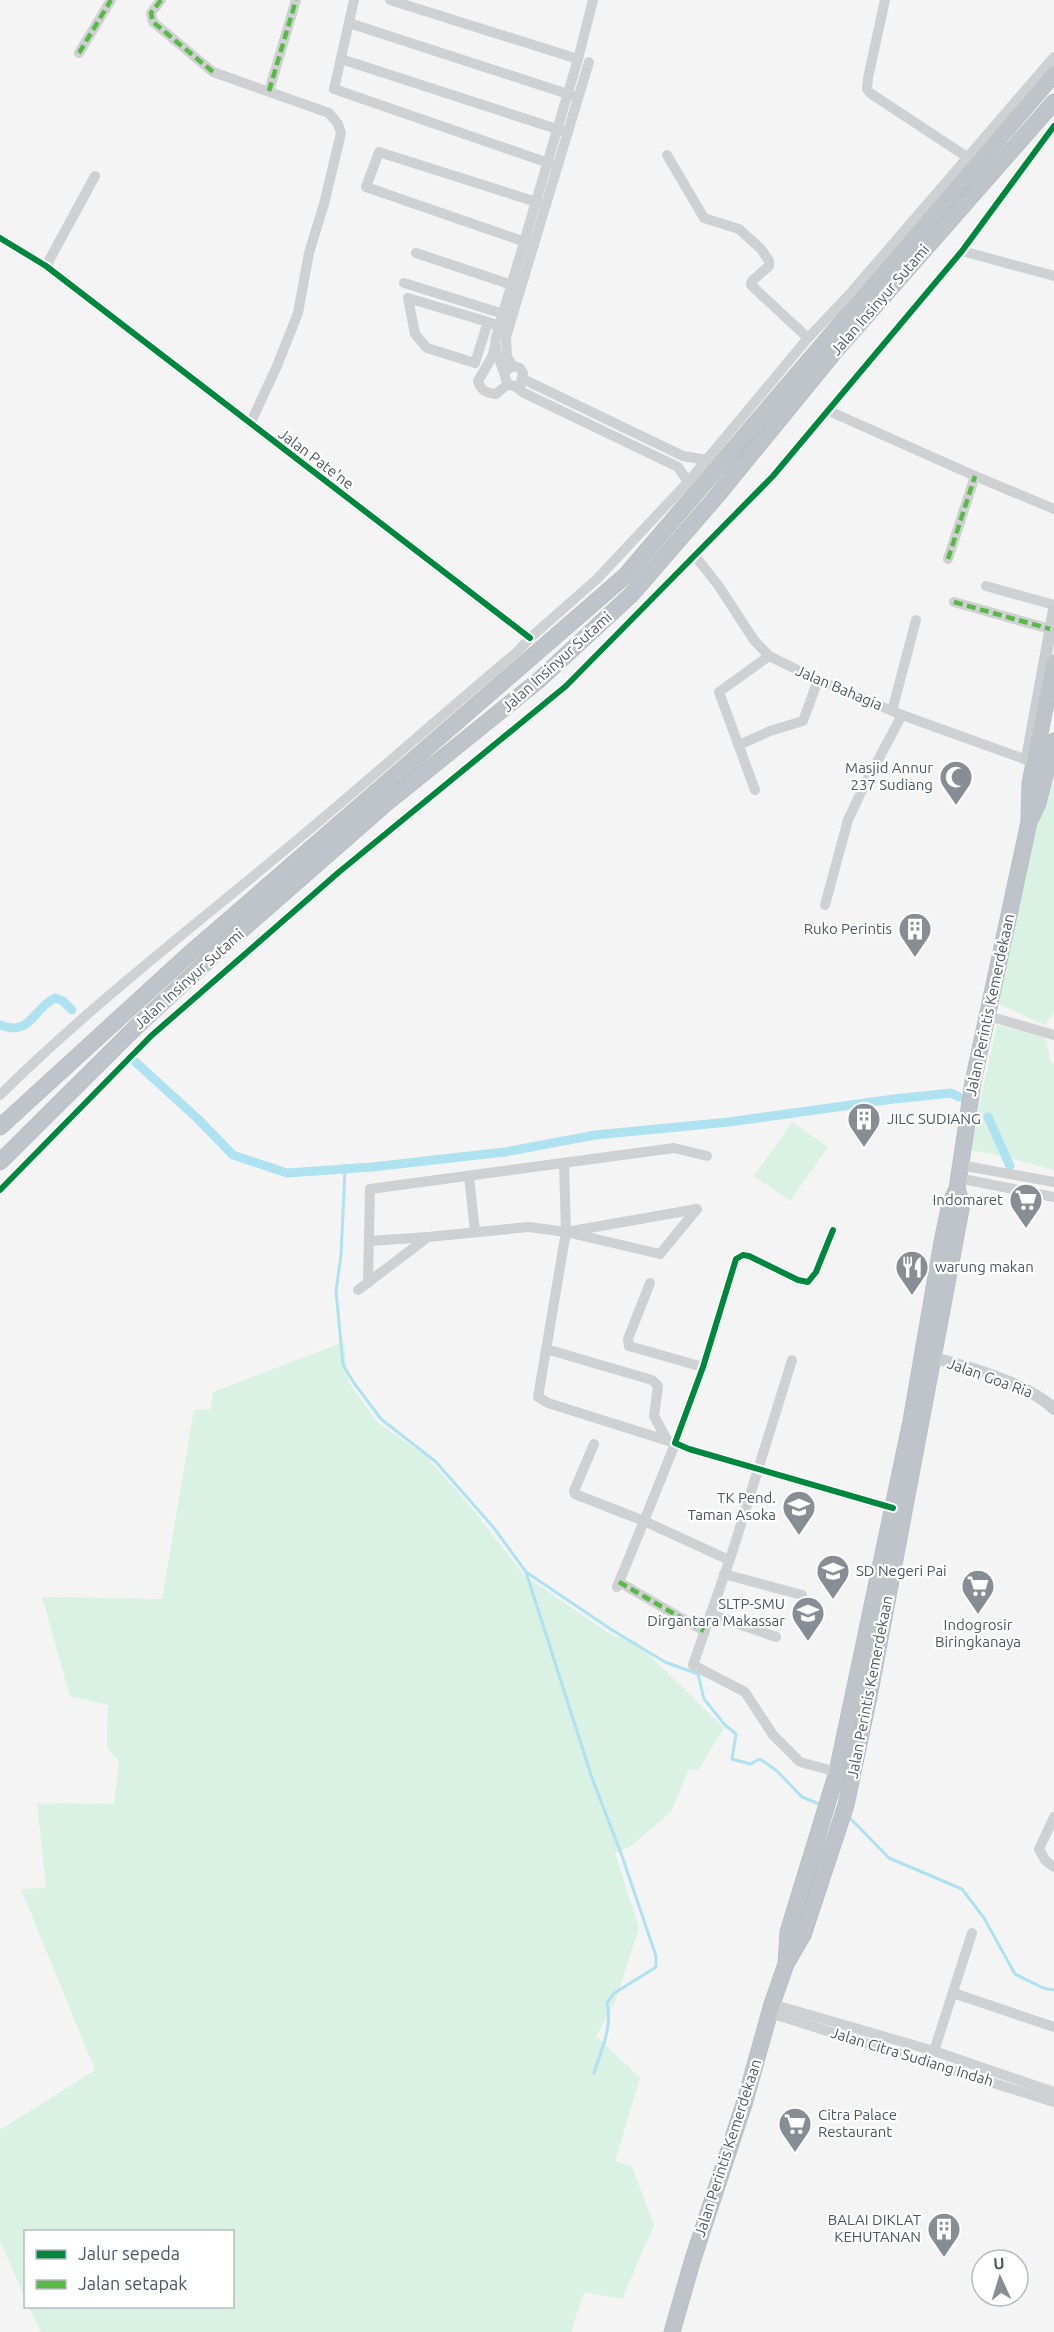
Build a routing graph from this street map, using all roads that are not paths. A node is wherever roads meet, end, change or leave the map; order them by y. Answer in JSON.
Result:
{"nodes":[{"id":1,"x":111,"y":0,"type":"edge"},
{"id":2,"x":161,"y":0,"type":"edge"},
{"id":3,"x":296,"y":0,"type":"edge"},
{"id":4,"x":354,"y":0,"type":"edge"},
{"id":5,"x":390,"y":0,"type":"edge"},
{"id":6,"x":593,"y":0,"type":"edge"},
{"id":7,"x":885,"y":0,"type":"edge"},
{"id":8,"x":349,"y":24,"type":"junction"},
{"id":9,"x":79,"y":53,"type":"dead end"},
{"id":10,"x":1054,"y":57,"type":"edge"},
{"id":11,"x":340,"y":59,"type":"junction"},
{"id":12,"x":583,"y":60,"type":"junction"},
{"id":13,"x":1054,"y":74,"type":"edge"},
{"id":14,"x":269,"y":91,"type":"junction"},
{"id":15,"x":573,"y":95,"type":"junction"},
{"id":16,"x":1054,"y":102,"type":"edge"},
{"id":17,"x":1054,"y":126,"type":"edge"},
{"id":18,"x":562,"y":131,"type":"junction"},
{"id":19,"x":667,"y":155,"type":"dead end"},
{"id":20,"x":967,"y":157,"type":"junction"},
{"id":21,"x":552,"y":164,"type":"junction"},
{"id":22,"x":95,"y":176,"type":"dead end"},
{"id":23,"x":541,"y":204,"type":"junction"},
{"id":24,"x":0,"y":238,"type":"edge"},
{"id":25,"x":529,"y":243,"type":"junction"},
{"id":26,"x":962,"y":251,"type":"junction"},
{"id":27,"x":416,"y":253,"type":"dead end"},
{"id":28,"x":46,"y":266,"type":"junction"},
{"id":29,"x":1054,"y":276,"type":"edge"},
{"id":30,"x":404,"y":283,"type":"dead end"},
{"id":31,"x":516,"y":286,"type":"junction"},
{"id":32,"x":507,"y":315,"type":"junction"},
{"id":33,"x":494,"y":324,"type":"junction"},
{"id":34,"x":808,"y":338,"type":"junction"},
{"id":35,"x":495,"y":346,"type":"junction"},
{"id":36,"x":508,"y":369,"type":"junction"},
{"id":37,"x":516,"y":383,"type":"junction"},
{"id":38,"x":829,"y":411,"type":"junction"},
{"id":39,"x":250,"y":424,"type":"junction"},
{"id":40,"x":683,"y":456,"type":"junction"},
{"id":41,"x":707,"y":460,"type":"junction"},
{"id":42,"x":678,"y":467,"type":"junction"},
{"id":43,"x":975,"y":476,"type":"junction"},
{"id":44,"x":688,"y":482,"type":"junction"},
{"id":45,"x":1054,"y":509,"type":"edge"},
{"id":46,"x":695,"y":556,"type":"junction"},
{"id":47,"x":948,"y":559,"type":"dead end"},
{"id":48,"x":986,"y":586,"type":"dead end"},
{"id":49,"x":954,"y":602,"type":"dead end"},
{"id":50,"x":1054,"y":605,"type":"edge"},
{"id":51,"x":1054,"y":610,"type":"edge"},
{"id":52,"x":916,"y":620,"type":"dead end"},
{"id":53,"x":1050,"y":629,"type":"junction"},
{"id":54,"x":530,"y":638,"type":"junction"},
{"id":55,"x":769,"y":656,"type":"junction"},
{"id":56,"x":1054,"y":663,"type":"edge"},
{"id":57,"x":818,"y":680,"type":"junction"},
{"id":58,"x":897,"y":713,"type":"junction"},
{"id":59,"x":1054,"y":741,"type":"edge"},
{"id":60,"x":739,"y":745,"type":"junction"},
{"id":61,"x":1027,"y":760,"type":"junction"},
{"id":62,"x":1054,"y":765,"type":"edge"},
{"id":63,"x":1036,"y":784,"type":"junction"},
{"id":64,"x":755,"y":790,"type":"dead end"},
{"id":65,"x":825,"y":905,"type":"dead end"},
{"id":66,"x":988,"y":1016,"type":"junction"},
{"id":67,"x":1054,"y":1035,"type":"edge"},
{"id":68,"x":0,"y":1095,"type":"edge"},
{"id":69,"x":0,"y":1127,"type":"edge"},
{"id":70,"x":707,"y":1156,"type":"dead end"},
{"id":71,"x":0,"y":1162,"type":"edge"},
{"id":72,"x":564,"y":1163,"type":"junction"},
{"id":73,"x":469,"y":1176,"type":"junction"},
{"id":74,"x":958,"y":1177,"type":"junction"},
{"id":75,"x":1054,"y":1182,"type":"edge"},
{"id":76,"x":0,"y":1190,"type":"edge"},
{"id":77,"x":1054,"y":1197,"type":"edge"},
{"id":78,"x":833,"y":1230,"type":"dead end"},
{"id":79,"x":566,"y":1232,"type":"junction"},
{"id":80,"x":475,"y":1233,"type":"junction"},
{"id":81,"x":428,"y":1238,"type":"junction"},
{"id":82,"x":369,"y":1241,"type":"junction"},
{"id":83,"x":368,"y":1283,"type":"junction"},
{"id":84,"x":650,"y":1283,"type":"dead end"},
{"id":85,"x":358,"y":1290,"type":"dead end"},
{"id":86,"x":546,"y":1349,"type":"junction"},
{"id":87,"x":928,"y":1357,"type":"junction"},
{"id":88,"x":792,"y":1360,"type":"dead end"},
{"id":89,"x":703,"y":1367,"type":"junction"},
{"id":90,"x":1054,"y":1408,"type":"edge"},
{"id":91,"x":672,"y":1442,"type":"junction"},
{"id":92,"x":594,"y":1444,"type":"dead end"},
{"id":93,"x":757,"y":1470,"type":"junction"},
{"id":94,"x":893,"y":1508,"type":"junction"},
{"id":95,"x":644,"y":1521,"type":"junction"},
{"id":96,"x":729,"y":1560,"type":"junction"},
{"id":97,"x":723,"y":1574,"type":"junction"},
{"id":98,"x":802,"y":1595,"type":"dead end"},
{"id":99,"x":710,"y":1614,"type":"junction"},
{"id":100,"x":704,"y":1631,"type":"junction"},
{"id":101,"x":776,"y":1637,"type":"dead end"},
{"id":102,"x":837,"y":1772,"type":"junction"},
{"id":103,"x":1053,"y":1824,"type":"edge"},
{"id":104,"x":1054,"y":1867,"type":"edge"},
{"id":105,"x":972,"y":1933,"type":"dead end"},
{"id":106,"x":786,"y":1964,"type":"junction"},
{"id":107,"x":953,"y":1993,"type":"junction"},
{"id":108,"x":771,"y":2009,"type":"junction"},
{"id":109,"x":1054,"y":2027,"type":"edge"},
{"id":110,"x":934,"y":2051,"type":"junction"},
{"id":111,"x":986,"y":2074,"type":"junction"},
{"id":112,"x":1054,"y":2092,"type":"edge"},
{"id":113,"x":1054,"y":2102,"type":"edge"},
{"id":114,"x":672,"y":2332,"type":"edge"}],
"edges":[{"from":1,"to":9,"type":"street"},
{"from":2,"to":14,"type":"street"},
{"from":3,"to":14,"type":"street"},
{"from":4,"to":8,"type":"street"},
{"from":5,"to":12,"type":"street"},
{"from":6,"to":12,"type":"street"},
{"from":7,"to":20,"type":"street"},
{"from":8,"to":11,"type":"street"},
{"from":8,"to":15,"type":"street"},
{"from":10,"to":20,"type":"street"},
{"from":11,"to":18,"type":"street"},
{"from":11,"to":21,"type":"street"},
{"from":12,"to":15,"type":"street"},
{"from":13,"to":69,"type":"highway","name":"Jalan Insinyur Sutami"},
{"from":14,"to":39,"type":"street"},
{"from":15,"to":18,"type":"street"},
{"from":16,"to":71,"type":"highway","name":"Jalan Insinyur Sutami"},
{"from":17,"to":26,"type":"street"},
{"from":18,"to":21,"type":"street"},
{"from":19,"to":34,"type":"street"},
{"from":20,"to":34,"type":"street"},
{"from":21,"to":23,"type":"street"},
{"from":22,"to":28,"type":"street"},
{"from":23,"to":25,"type":"street"},
{"from":23,"to":25,"type":"street"},
{"from":24,"to":28,"type":"street","name":"Jalan Pate'ne"},
{"from":25,"to":31,"type":"street"},
{"from":26,"to":29,"type":"street"},
{"from":26,"to":38,"type":"street"},
{"from":27,"to":31,"type":"street"},
{"from":28,"to":39,"type":"street","name":"Jalan Pate'ne"},
{"from":30,"to":32,"type":"street"},
{"from":31,"to":32,"type":"street"},
{"from":32,"to":33,"type":"street"},
{"from":32,"to":36,"type":"street"},
{"from":33,"to":33,"type":"street"},
{"from":33,"to":35,"type":"street"},
{"from":34,"to":41,"type":"street"},
{"from":35,"to":36,"type":"street"},
{"from":35,"to":37,"type":"street"},
{"from":36,"to":37,"type":"street"},
{"from":36,"to":37,"type":"street"},
{"from":37,"to":40,"type":"street"},
{"from":37,"to":42,"type":"street"},
{"from":38,"to":43,"type":"street"},
{"from":38,"to":46,"type":"street"},
{"from":39,"to":54,"type":"street","name":"Jalan Pate'ne"},
{"from":40,"to":41,"type":"street"},
{"from":40,"to":42,"type":"street"},
{"from":41,"to":44,"type":"street"},
{"from":42,"to":44,"type":"street"},
{"from":43,"to":45,"type":"street"},
{"from":43,"to":47,"type":"street"},
{"from":44,"to":54,"type":"street"},
{"from":46,"to":55,"type":"street","name":"Jalan Bahagia"},
{"from":46,"to":76,"type":"street"},
{"from":48,"to":50,"type":"street"},
{"from":49,"to":53,"type":"street"},
{"from":51,"to":53,"type":"main road","name":"Jalan Perintis Kemerdekaan"},
{"from":52,"to":58,"type":"street"},
{"from":53,"to":61,"type":"main road","name":"Jalan Perintis Kemerdekaan"},
{"from":54,"to":68,"type":"street"},
{"from":55,"to":57,"type":"street","name":"Jalan Bahagia"},
{"from":55,"to":60,"type":"street"},
{"from":56,"to":63,"type":"highway","name":"Jalan Perintis Kemerdekaan"},
{"from":57,"to":58,"type":"street","name":"Jalan Bahagia"},
{"from":57,"to":60,"type":"street"},
{"from":58,"to":61,"type":"street","name":"Jalan Bahagia"},
{"from":58,"to":65,"type":"street"},
{"from":59,"to":63,"type":"highway","name":"Jalan Perintis Kemerdekaan"},
{"from":60,"to":64,"type":"street"},
{"from":61,"to":63,"type":"main road","name":"Jalan Perintis Kemerdekaan"},
{"from":62,"to":63,"type":"main road","name":"Jalan Perintis Kemerdekaan"},
{"from":63,"to":66,"type":"highway","name":"Jalan Perintis Kemerdekaan"},
{"from":66,"to":67,"type":"street"},
{"from":66,"to":74,"type":"highway","name":"Jalan Perintis Kemerdekaan"},
{"from":70,"to":72,"type":"street"},
{"from":72,"to":73,"type":"street"},
{"from":72,"to":79,"type":"street"},
{"from":73,"to":80,"type":"street"},
{"from":73,"to":82,"type":"street"},
{"from":74,"to":75,"type":"street"},
{"from":74,"to":77,"type":"street"},
{"from":74,"to":87,"type":"highway","name":"Jalan Perintis Kemerdekaan"},
{"from":78,"to":89,"type":"street"},
{"from":79,"to":79,"type":"street"},
{"from":79,"to":80,"type":"street"},
{"from":79,"to":86,"type":"street"},
{"from":80,"to":81,"type":"street"},
{"from":81,"to":82,"type":"street"},
{"from":81,"to":83,"type":"street"},
{"from":82,"to":83,"type":"street"},
{"from":83,"to":85,"type":"street"},
{"from":84,"to":89,"type":"street"},
{"from":86,"to":91,"type":"street"},
{"from":86,"to":91,"type":"street"},
{"from":87,"to":90,"type":"main road","name":"Jalan Goa Ria"},
{"from":87,"to":94,"type":"highway","name":"Jalan Perintis Kemerdekaan"},
{"from":87,"to":106,"type":"highway","name":"Jalan Perintis Kemerdekaan"},
{"from":88,"to":93,"type":"street"},
{"from":89,"to":91,"type":"street"},
{"from":91,"to":93,"type":"street"},
{"from":91,"to":95,"type":"street"},
{"from":92,"to":95,"type":"street"},
{"from":93,"to":94,"type":"street"},
{"from":93,"to":96,"type":"street"},
{"from":94,"to":102,"type":"highway","name":"Jalan Perintis Kemerdekaan"},
{"from":95,"to":96,"type":"street"},
{"from":95,"to":100,"type":"street"},
{"from":96,"to":97,"type":"street"},
{"from":97,"to":98,"type":"street"},
{"from":97,"to":99,"type":"street"},
{"from":99,"to":100,"type":"street"},
{"from":99,"to":101,"type":"street"},
{"from":100,"to":102,"type":"street"},
{"from":102,"to":106,"type":"highway","name":"Jalan Perintis Kemerdekaan"},
{"from":103,"to":104,"type":"street"},
{"from":105,"to":107,"type":"street"},
{"from":106,"to":108,"type":"highway","name":"Jalan Perintis Kemerdekaan"},
{"from":107,"to":109,"type":"street"},
{"from":107,"to":110,"type":"street"},
{"from":108,"to":110,"type":"street","name":"Jalan Citra Sudiang Indah"},
{"from":108,"to":111,"type":"street","name":"Jalan Citra Sudiang Indah"},
{"from":108,"to":114,"type":"highway","name":"Jalan Perintis Kemerdekaan"},
{"from":110,"to":111,"type":"street","name":"Jalan Citra Sudiang Indah"},
{"from":111,"to":112,"type":"street","name":"Jalan Citra Sudiang Indah"},
{"from":111,"to":113,"type":"street","name":"Jalan Citra Sudiang Indah"}]}
